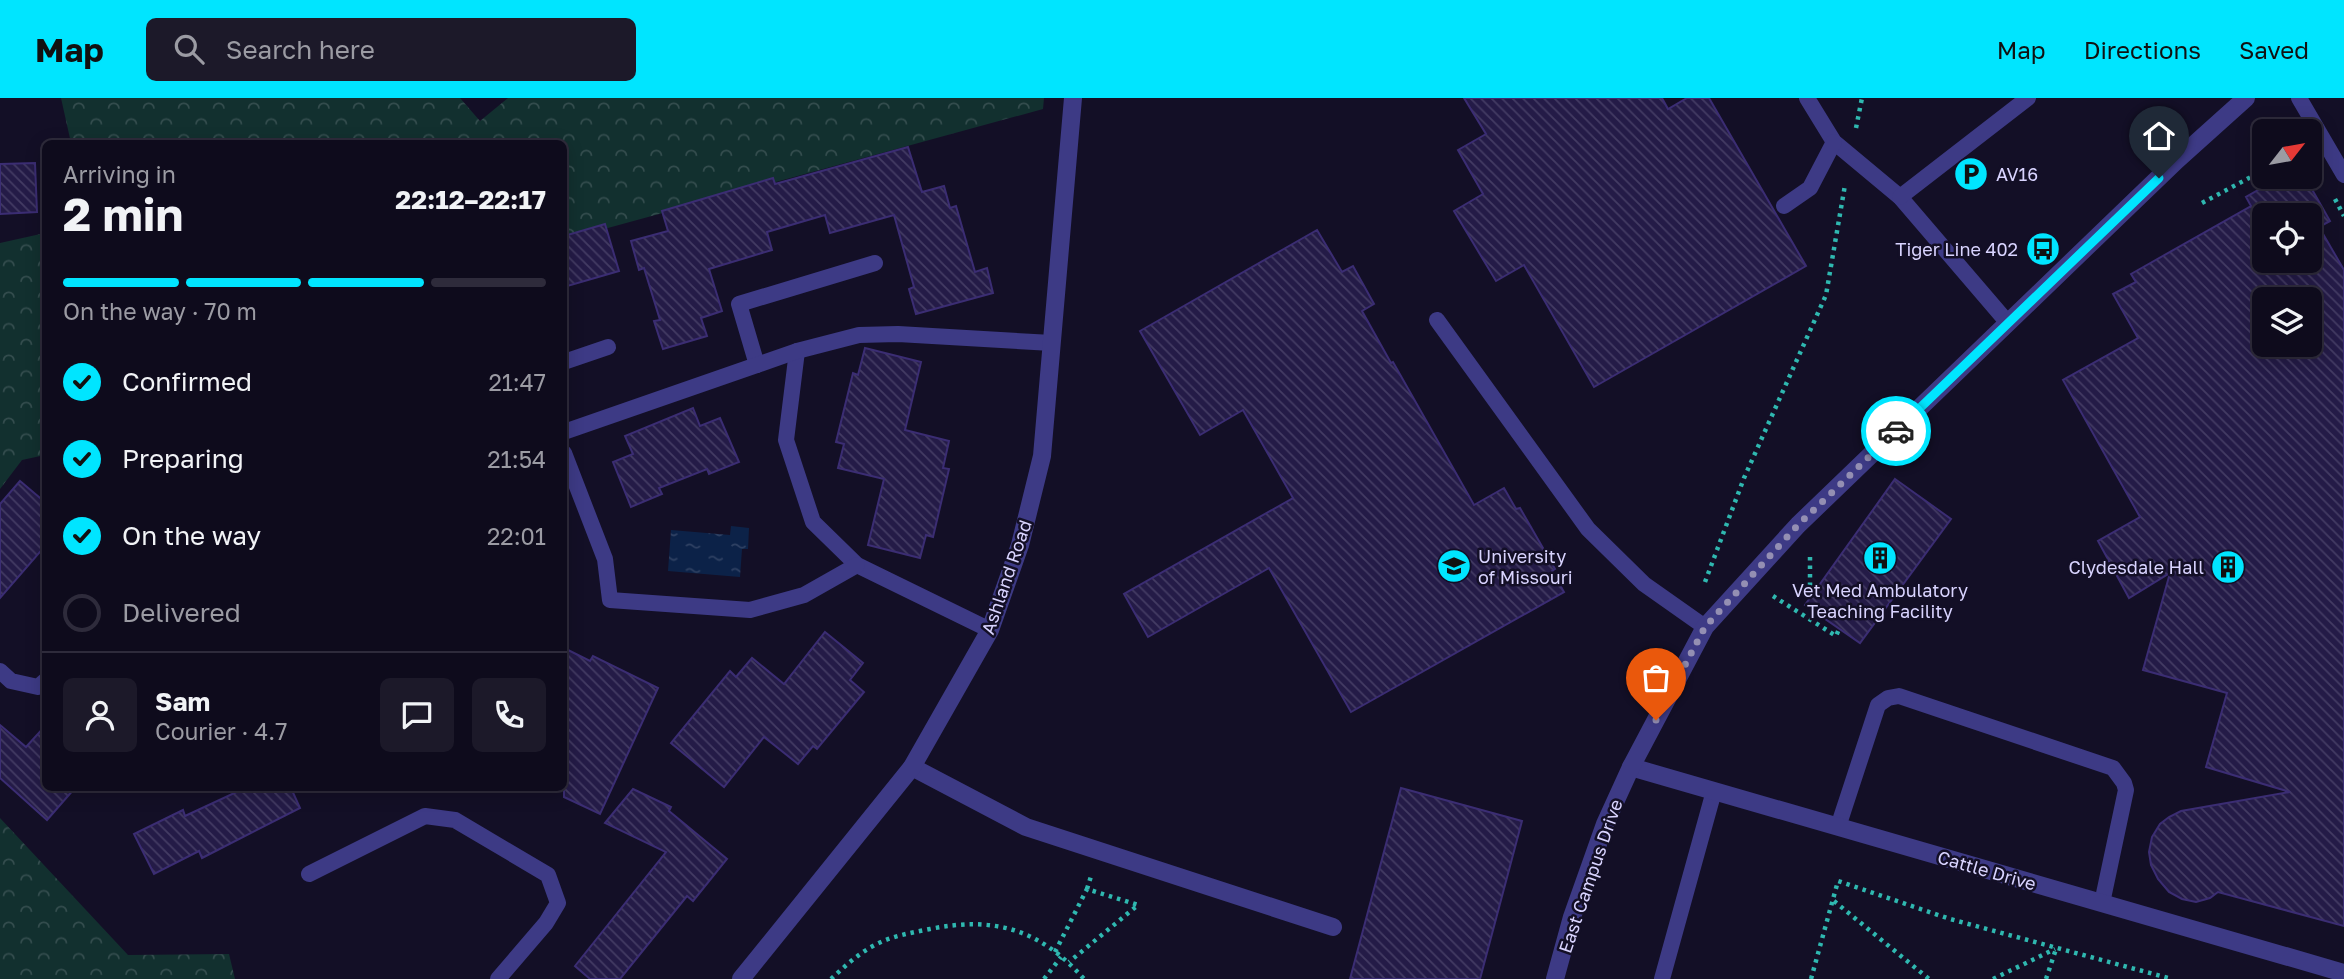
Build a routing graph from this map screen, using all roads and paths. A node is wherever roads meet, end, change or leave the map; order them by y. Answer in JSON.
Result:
{"nodes":[{"id":1,"x":1073,"y":98,"type":"edge"},
{"id":2,"x":1807,"y":98,"type":"edge"},
{"id":3,"x":1862,"y":98,"type":"edge"},
{"id":4,"x":2028,"y":98,"type":"edge"},
{"id":5,"x":2246,"y":98,"type":"edge"},
{"id":6,"x":2299,"y":98,"type":"edge"},
{"id":7,"x":1834,"y":142,"type":"junction"},
{"id":8,"x":1851,"y":156,"type":"junction"},
{"id":9,"x":2344,"y":175,"type":"edge"},
{"id":10,"x":2252,"y":176,"type":"edge"},
{"id":11,"x":1900,"y":197,"type":"junction"},
{"id":12,"x":2202,"y":203,"type":"dead end"},
{"id":13,"x":1784,"y":206,"type":"dead end"},
{"id":14,"x":875,"y":263,"type":"dead end"},
{"id":15,"x":1437,"y":320,"type":"dead end"},
{"id":16,"x":2008,"y":323,"type":"junction"},
{"id":17,"x":1052,"y":343,"type":"junction"},
{"id":18,"x":608,"y":347,"type":"dead end"},
{"id":19,"x":797,"y":351,"type":"junction"},
{"id":20,"x":567,"y":361,"type":"edge"},
{"id":21,"x":757,"y":365,"type":"junction"},
{"id":22,"x":567,"y":431,"type":"edge"},
{"id":23,"x":567,"y":461,"type":"edge"},
{"id":24,"x":1810,"y":557,"type":"dead end"},
{"id":25,"x":857,"y":565,"type":"junction"},
{"id":26,"x":1705,"y":582,"type":"dead end"},
{"id":27,"x":1773,"y":596,"type":"dead end"},
{"id":28,"x":1810,"y":598,"type":"dead end"},
{"id":29,"x":1705,"y":627,"type":"junction"},
{"id":30,"x":1839,"y":629,"type":"dead end"},
{"id":31,"x":990,"y":630,"type":"junction"},
{"id":32,"x":0,"y":671,"type":"edge"},
{"id":33,"x":42,"y":684,"type":"edge"},
{"id":34,"x":912,"y":767,"type":"junction"},
{"id":35,"x":1631,"y":767,"type":"junction"},
{"id":36,"x":1714,"y":791,"type":"junction"},
{"id":37,"x":1838,"y":827,"type":"junction"},
{"id":38,"x":309,"y":874,"type":"dead end"},
{"id":39,"x":1834,"y":901,"type":"junction"},
{"id":40,"x":2102,"y":903,"type":"junction"},
{"id":41,"x":1333,"y":927,"type":"dead end"},
{"id":42,"x":2056,"y":948,"type":"junction"},
{"id":43,"x":1055,"y":951,"type":"junction"},
{"id":44,"x":1061,"y":957,"type":"junction"},
{"id":45,"x":1069,"y":962,"type":"junction"},
{"id":46,"x":2344,"y":973,"type":"edge"},
{"id":47,"x":498,"y":979,"type":"edge"},
{"id":48,"x":741,"y":979,"type":"edge"},
{"id":49,"x":831,"y":979,"type":"edge"},
{"id":50,"x":1044,"y":979,"type":"edge"},
{"id":51,"x":1084,"y":979,"type":"edge"},
{"id":52,"x":1555,"y":979,"type":"edge"},
{"id":53,"x":1662,"y":979,"type":"edge"},
{"id":54,"x":1811,"y":979,"type":"edge"},
{"id":55,"x":1928,"y":979,"type":"edge"},
{"id":56,"x":1993,"y":979,"type":"edge"},
{"id":57,"x":2046,"y":979,"type":"edge"},
{"id":58,"x":2172,"y":979,"type":"edge"}],
"edges":[{"from":1,"to":17,"type":"street","name":"Ashland Road"},
{"from":2,"to":7,"type":"lane"},
{"from":3,"to":8,"type":"path"},
{"from":4,"to":11,"type":"lane"},
{"from":5,"to":16,"type":"street","name":"East Campus Drive"},
{"from":6,"to":9,"type":"lane"},
{"from":7,"to":8,"type":"lane"},
{"from":7,"to":13,"type":"lane"},
{"from":8,"to":11,"type":"lane"},
{"from":8,"to":26,"type":"path"},
{"from":10,"to":12,"type":"path"},
{"from":11,"to":16,"type":"lane"},
{"from":14,"to":21,"type":"lane"},
{"from":15,"to":29,"type":"lane"},
{"from":16,"to":29,"type":"street","name":"East Campus Drive"},
{"from":17,"to":19,"type":"lane"},
{"from":17,"to":31,"type":"street","name":"Ashland Road"},
{"from":18,"to":20,"type":"lane"},
{"from":19,"to":21,"type":"lane"},
{"from":19,"to":25,"type":"lane"},
{"from":21,"to":22,"type":"lane"},
{"from":23,"to":25,"type":"lane"},
{"from":24,"to":28,"type":"path"},
{"from":25,"to":31,"type":"lane"},
{"from":27,"to":30,"type":"path"},
{"from":29,"to":35,"type":"street","name":"East Campus Drive"},
{"from":31,"to":34,"type":"street","name":"Ashland Road"},
{"from":32,"to":33,"type":"lane"},
{"from":34,"to":41,"type":"street"},
{"from":34,"to":48,"type":"street","name":"Ashland Road"},
{"from":35,"to":36,"type":"street","name":"Cattle Drive"},
{"from":35,"to":52,"type":"street","name":"East Campus Drive"},
{"from":36,"to":37,"type":"street","name":"Cattle Drive"},
{"from":36,"to":53,"type":"lane"},
{"from":37,"to":40,"type":"street","name":"Cattle Drive"},
{"from":37,"to":40,"type":"lane"},
{"from":38,"to":47,"type":"lane"},
{"from":39,"to":42,"type":"path"},
{"from":39,"to":54,"type":"path"},
{"from":39,"to":55,"type":"path"},
{"from":40,"to":46,"type":"street","name":"Cattle Drive"},
{"from":42,"to":56,"type":"path"},
{"from":42,"to":57,"type":"path"},
{"from":42,"to":58,"type":"path"},
{"from":43,"to":44,"type":"path"},
{"from":43,"to":45,"type":"path"},
{"from":43,"to":49,"type":"path"},
{"from":44,"to":45,"type":"path"},
{"from":44,"to":50,"type":"path"},
{"from":45,"to":51,"type":"path"}]}
